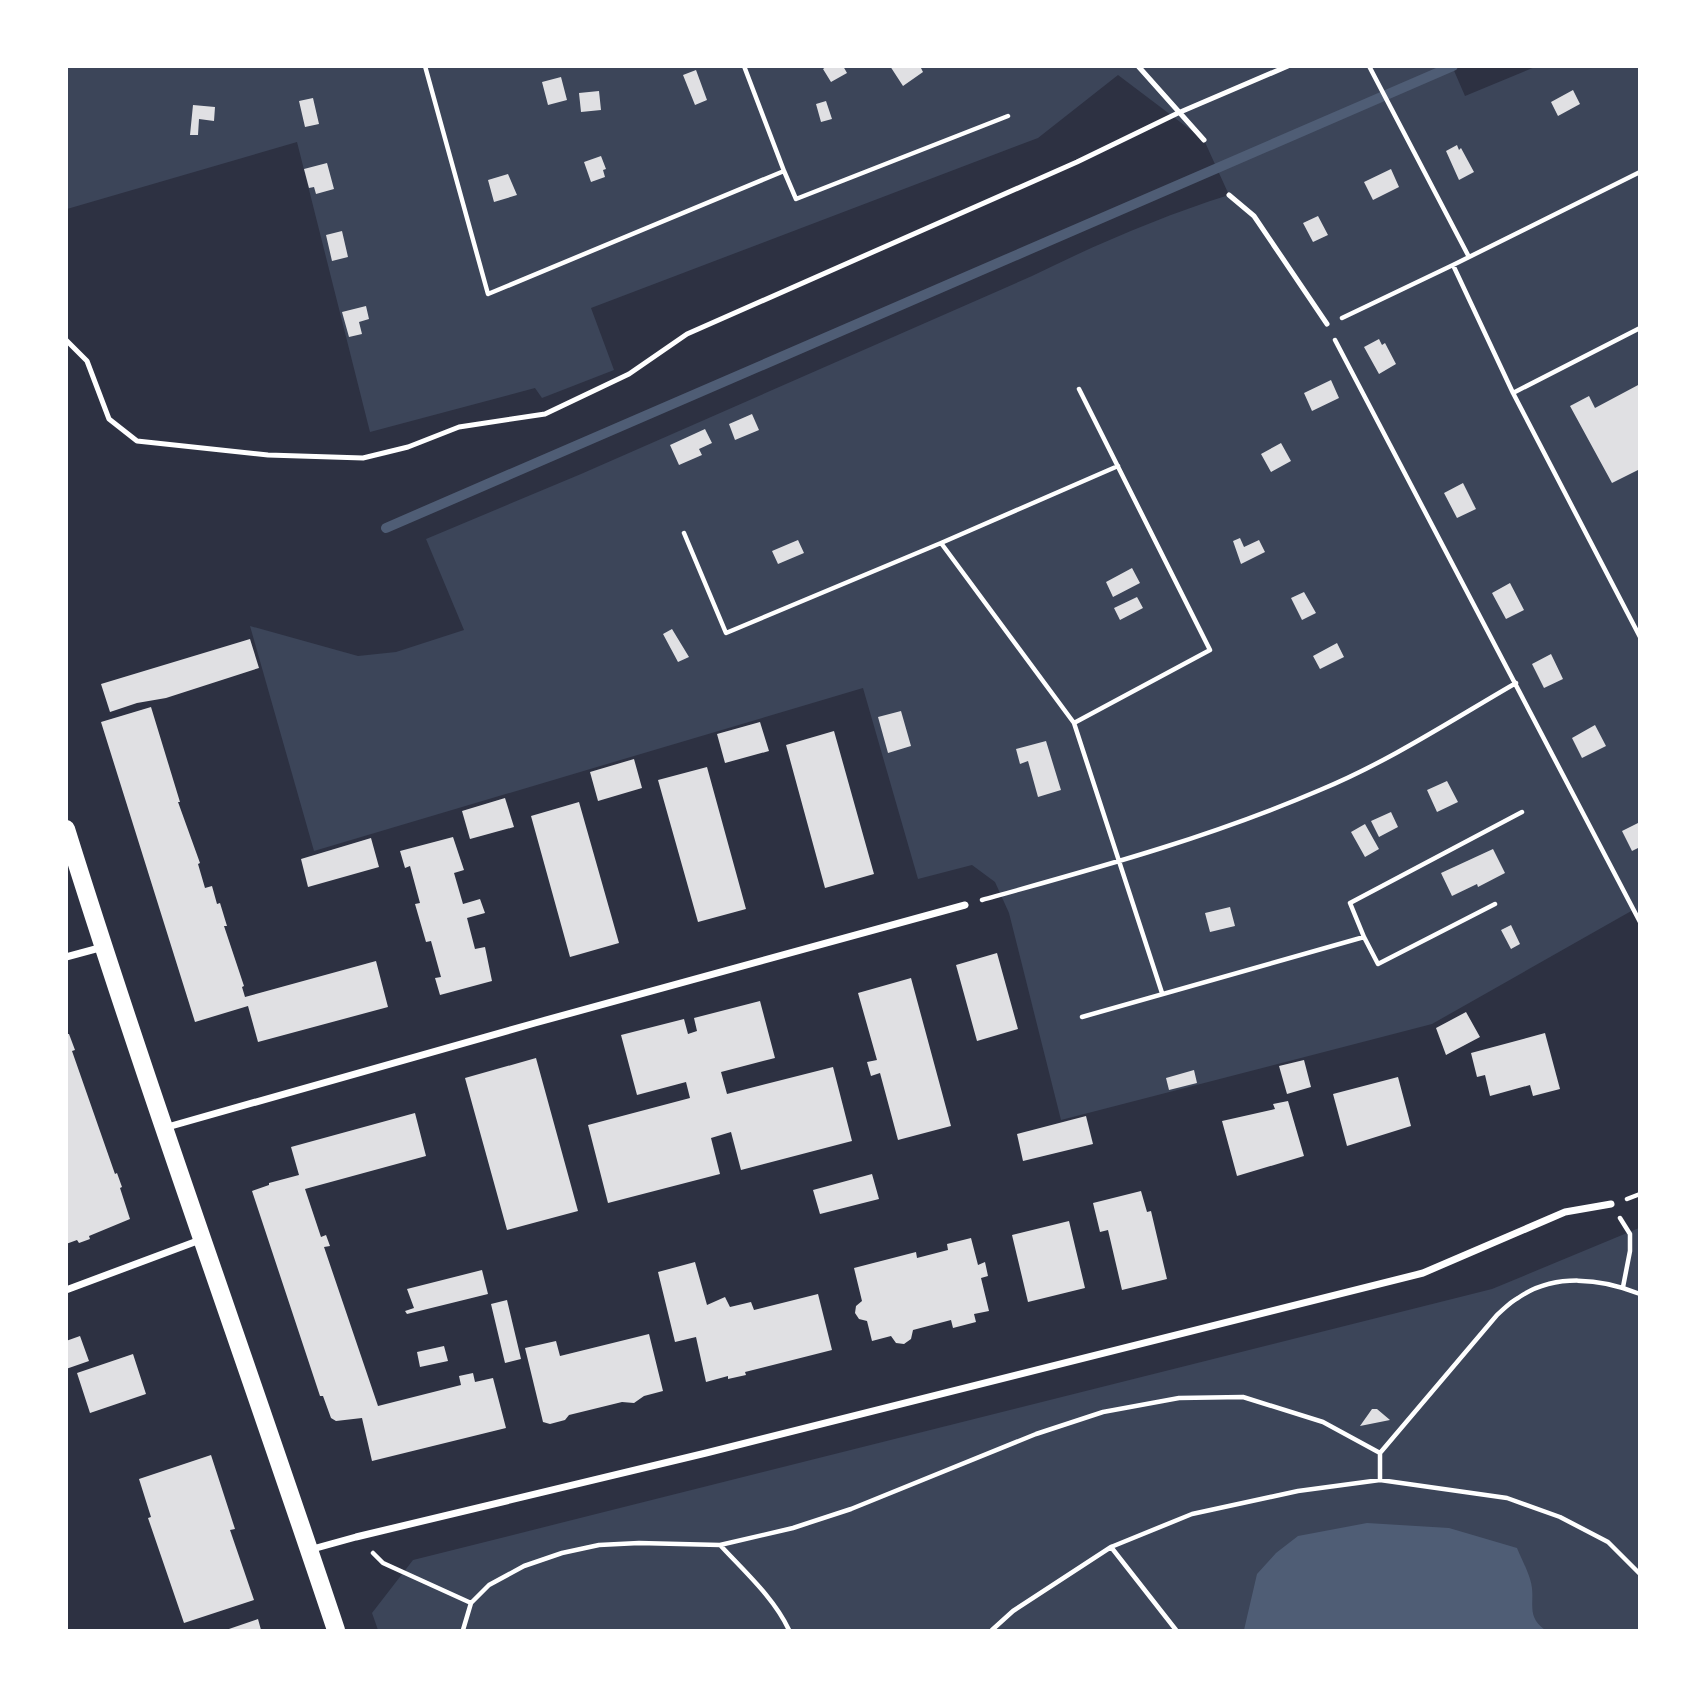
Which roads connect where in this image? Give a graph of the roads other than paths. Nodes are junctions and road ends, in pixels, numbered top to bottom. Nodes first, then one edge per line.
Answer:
1 (1138, 66) edge
2 (1288, 66) edge
3 (1178, 113) junction
4 (1204, 140) dead end
5 (1229, 195) dead end
6 (1327, 324) road end
7 (66, 340) edge
8 (66, 829) edge
9 (964, 905) road end
10 (103, 947) junction
11 (66, 957) edge
12 (163, 1128) junction
13 (1611, 1204) road end
14 (202, 1240) junction
15 (66, 1290) edge
16 (309, 1550) junction
17 (336, 1630) edge

1 - 3 lane
2 - 3 lane
3 - 4 lane
3 - 7 lane
5 - 6 lane
8 - 10 main road
9 - 12 street
10 - 11 street
10 - 12 main road
12 - 14 main road
13 - 16 street
14 - 15 street
14 - 16 main road
16 - 17 main road

